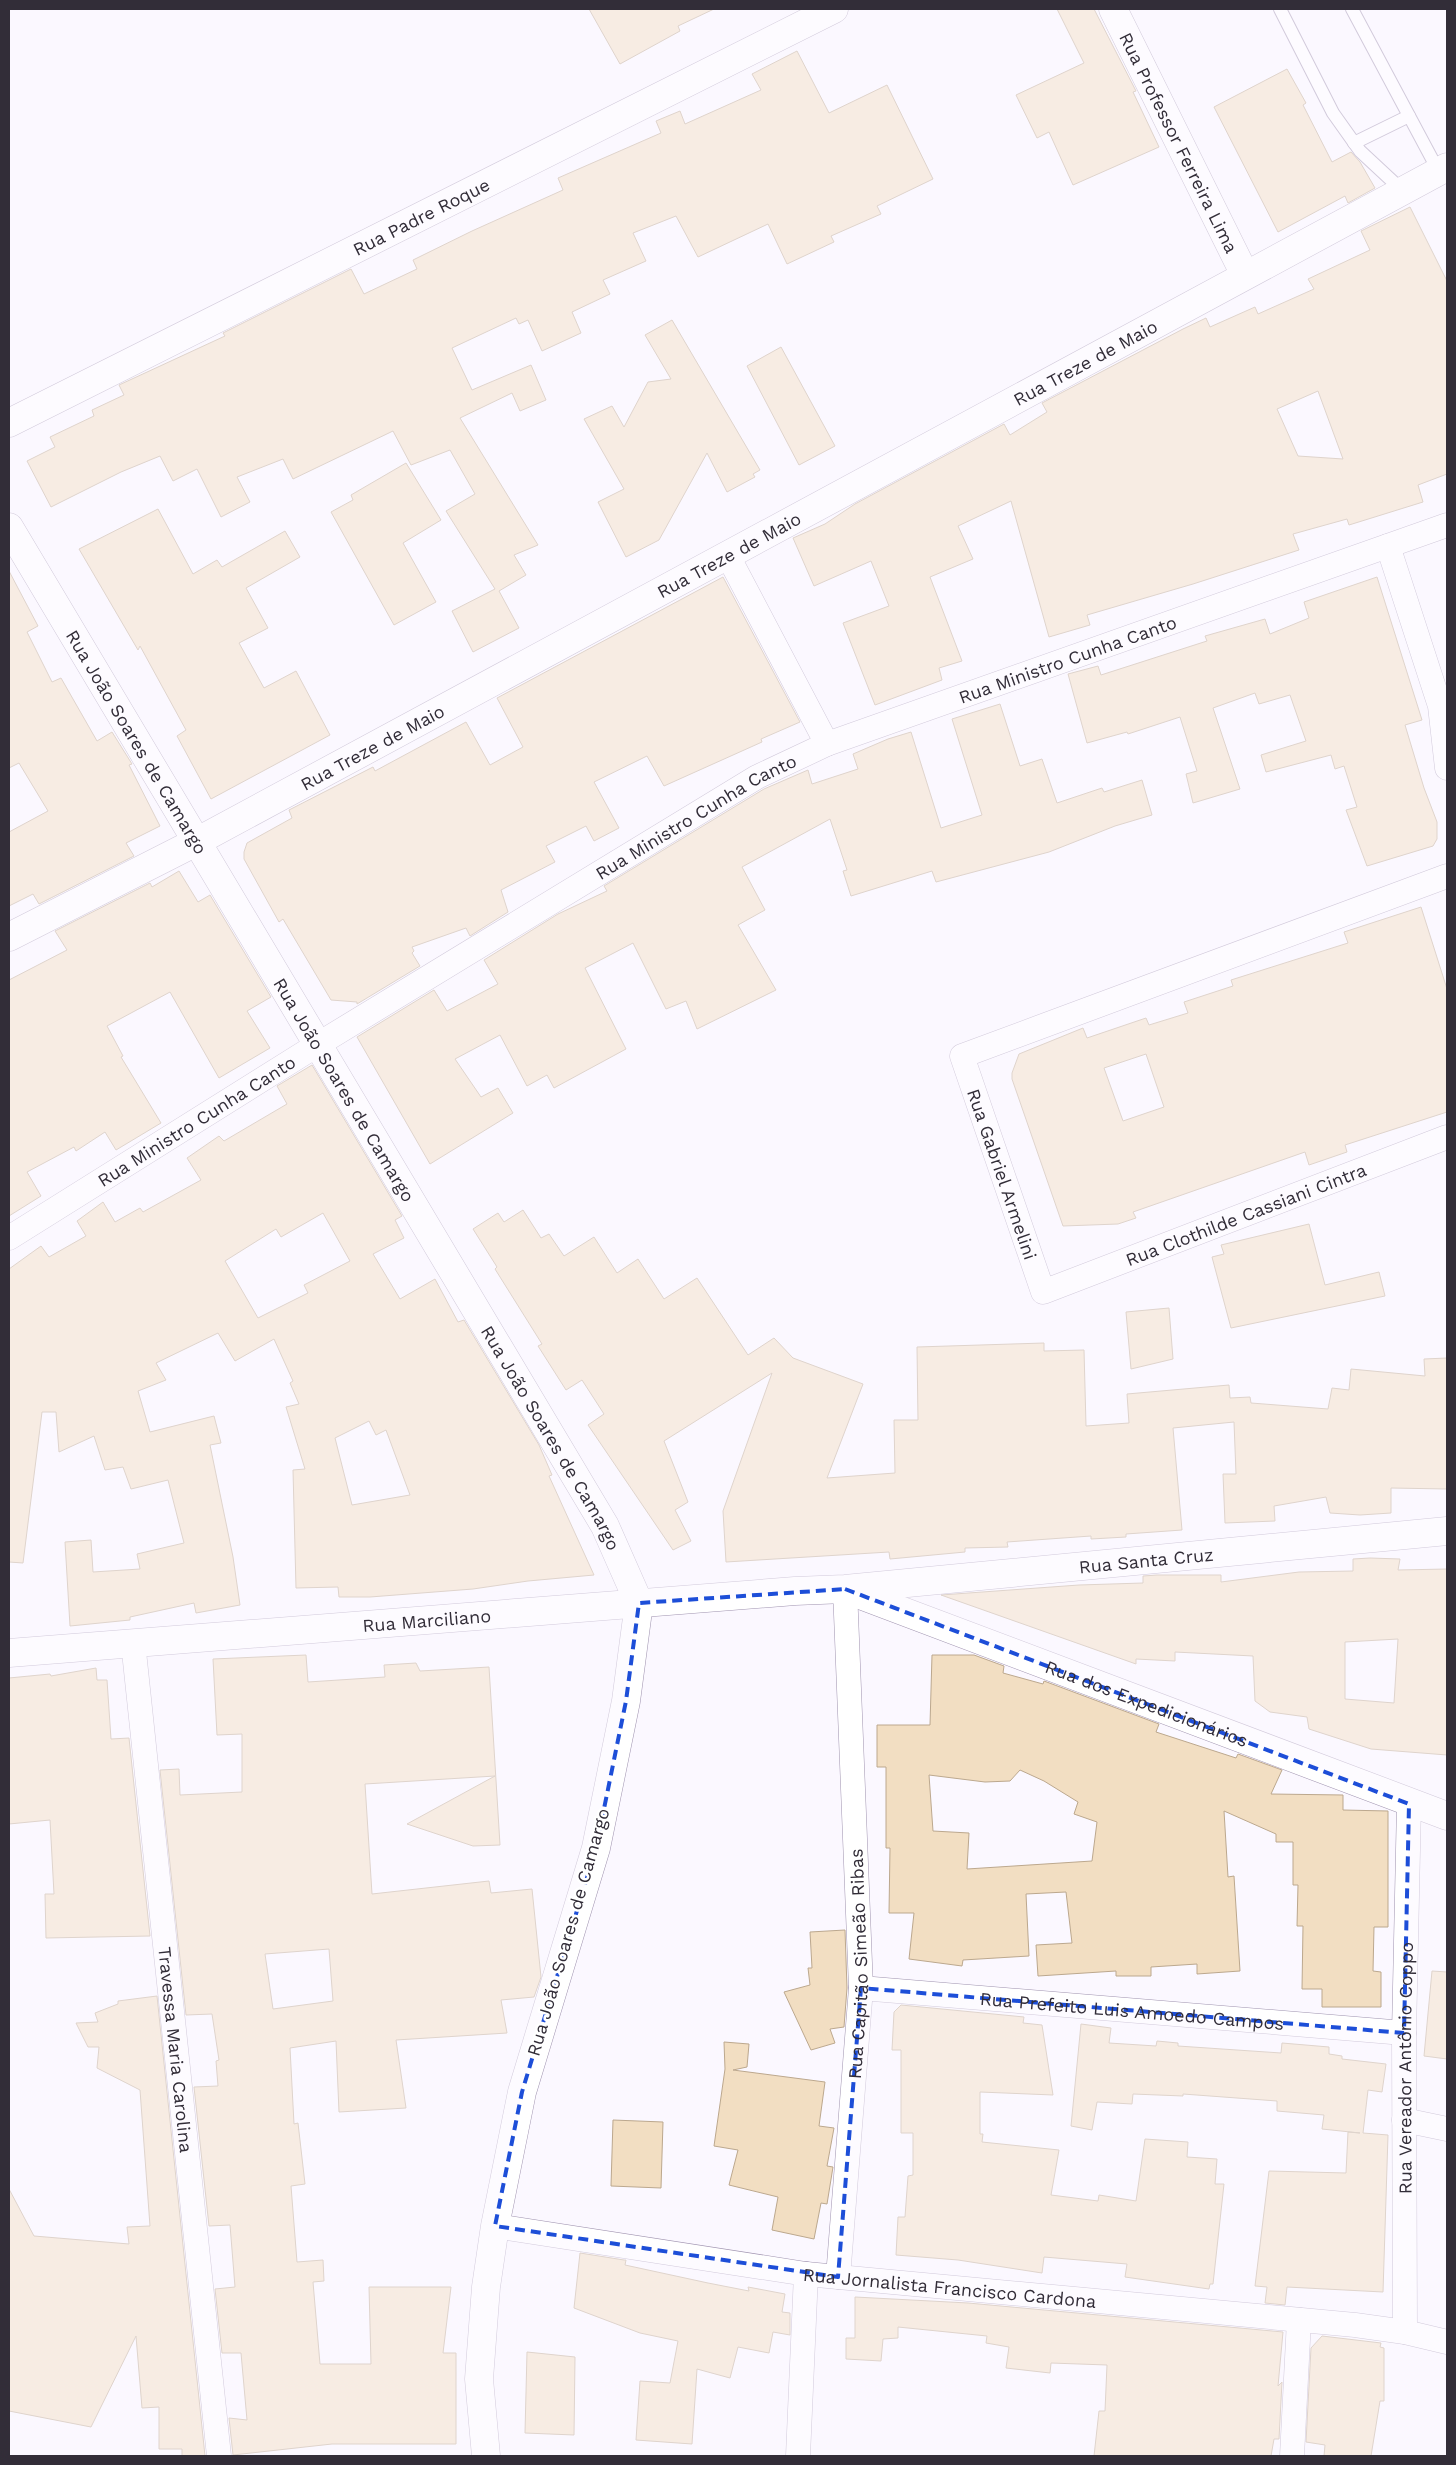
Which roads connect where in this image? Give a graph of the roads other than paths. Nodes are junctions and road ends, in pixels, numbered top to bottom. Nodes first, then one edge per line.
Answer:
1 (834, 9) edge
2 (1113, 9) edge
3 (1280, 9) edge
4 (1352, 9) edge
5 (1409, 116) junction
6 (1354, 143) junction
7 (1443, 170) edge
8 (1403, 191) junction
9 (1245, 275) junction
10 (9, 423) edge
11 (1447, 525) edge
12 (9, 527) edge
13 (1388, 546) junction
14 (728, 556) junction
15 (827, 744) junction
16 (1447, 768) edge
17 (196, 842) junction
18 (1447, 876) edge
19 (9, 937) edge
20 (318, 1045) junction
21 (1447, 1137) edge
22 (9, 1238) edge
23 (1043, 1292) joint
24 (1447, 1532) edge
25 (845, 1589) junction
26 (639, 1603) junction
27 (133, 1642) junction
28 (9, 1653) edge
29 (1409, 1804) junction
30 (1447, 1816) edge
31 (861, 1988) junction
32 (1404, 2033) junction
33 (1404, 2120) junction
34 (1447, 2129) edge
35 (494, 2226) junction
36 (806, 2274) junction
37 (838, 2277) junction
38 (1299, 2320) junction
39 (1406, 2332) junction
40 (1447, 2342) edge
41 (219, 2456) edge
42 (486, 2456) edge
43 (798, 2456) edge
44 (1292, 2456) edge

1 - 10 street, Rua Padre Roque
2 - 9 street, Rua Professor Ferreira Lima
3 - 6 lane
4 - 5 lane
5 - 6 lane
5 - 7 lane
6 - 8 lane
7 - 8 street, Rua Treze de Maio
8 - 9 street, Rua Treze de Maio
9 - 14 street, Rua Treze de Maio
11 - 13 street, Rua Ministro Cunha Canto
12 - 17 street, Rua João Soares de Camargo
13 - 15 street, Rua Ministro Cunha Canto
13 - 16 street
14 - 15 street
14 - 17 street, Rua Treze de Maio
15 - 20 street, Rua Ministro Cunha Canto
17 - 19 street, Rua Treze de Maio
17 - 20 street, Rua João Soares de Camargo
18 - 23 street, Rua Gabriel Armelini
20 - 22 street, Rua Ministro Cunha Canto
20 - 26 street, Rua João Soares de Camargo
21 - 23 street, Rua Clothilde Cassiani Cintra
24 - 25 street, Rua Santa Cruz
25 - 26 street, Rua Marciliano
25 - 29 street, Rua dos Expedicionários
25 - 31 street, Rua Capitão Simeão Ribas
26 - 27 street, Rua Marciliano
26 - 35 street, Rua João Soares de Camargo
27 - 28 street, Rua Marciliano
27 - 41 street, Travessa Maria Carolina
29 - 30 street, Rua dos Expedicionários
29 - 32 street, Rua Vereador Antônio Coppo
31 - 32 street, Rua Prefeito Luis Amoedo Campos
31 - 37 street, Rua Capitão Simeão Ribas
32 - 33 street, Rua Vereador Antônio Coppo
33 - 34 street
33 - 39 street, Rua Vereador Antônio Coppo
35 - 36 street, Rua Jornalista Francisco Cardona
35 - 42 street, Rua João Soares de Camargo
36 - 37 street, Rua Jornalista Francisco Cardona
36 - 43 street
37 - 38 street, Rua Jornalista Francisco Cardona
38 - 39 street, Rua Jornalista Francisco Cardona
38 - 44 street
39 - 40 street, Rua Jornalista Francisco Cardona

